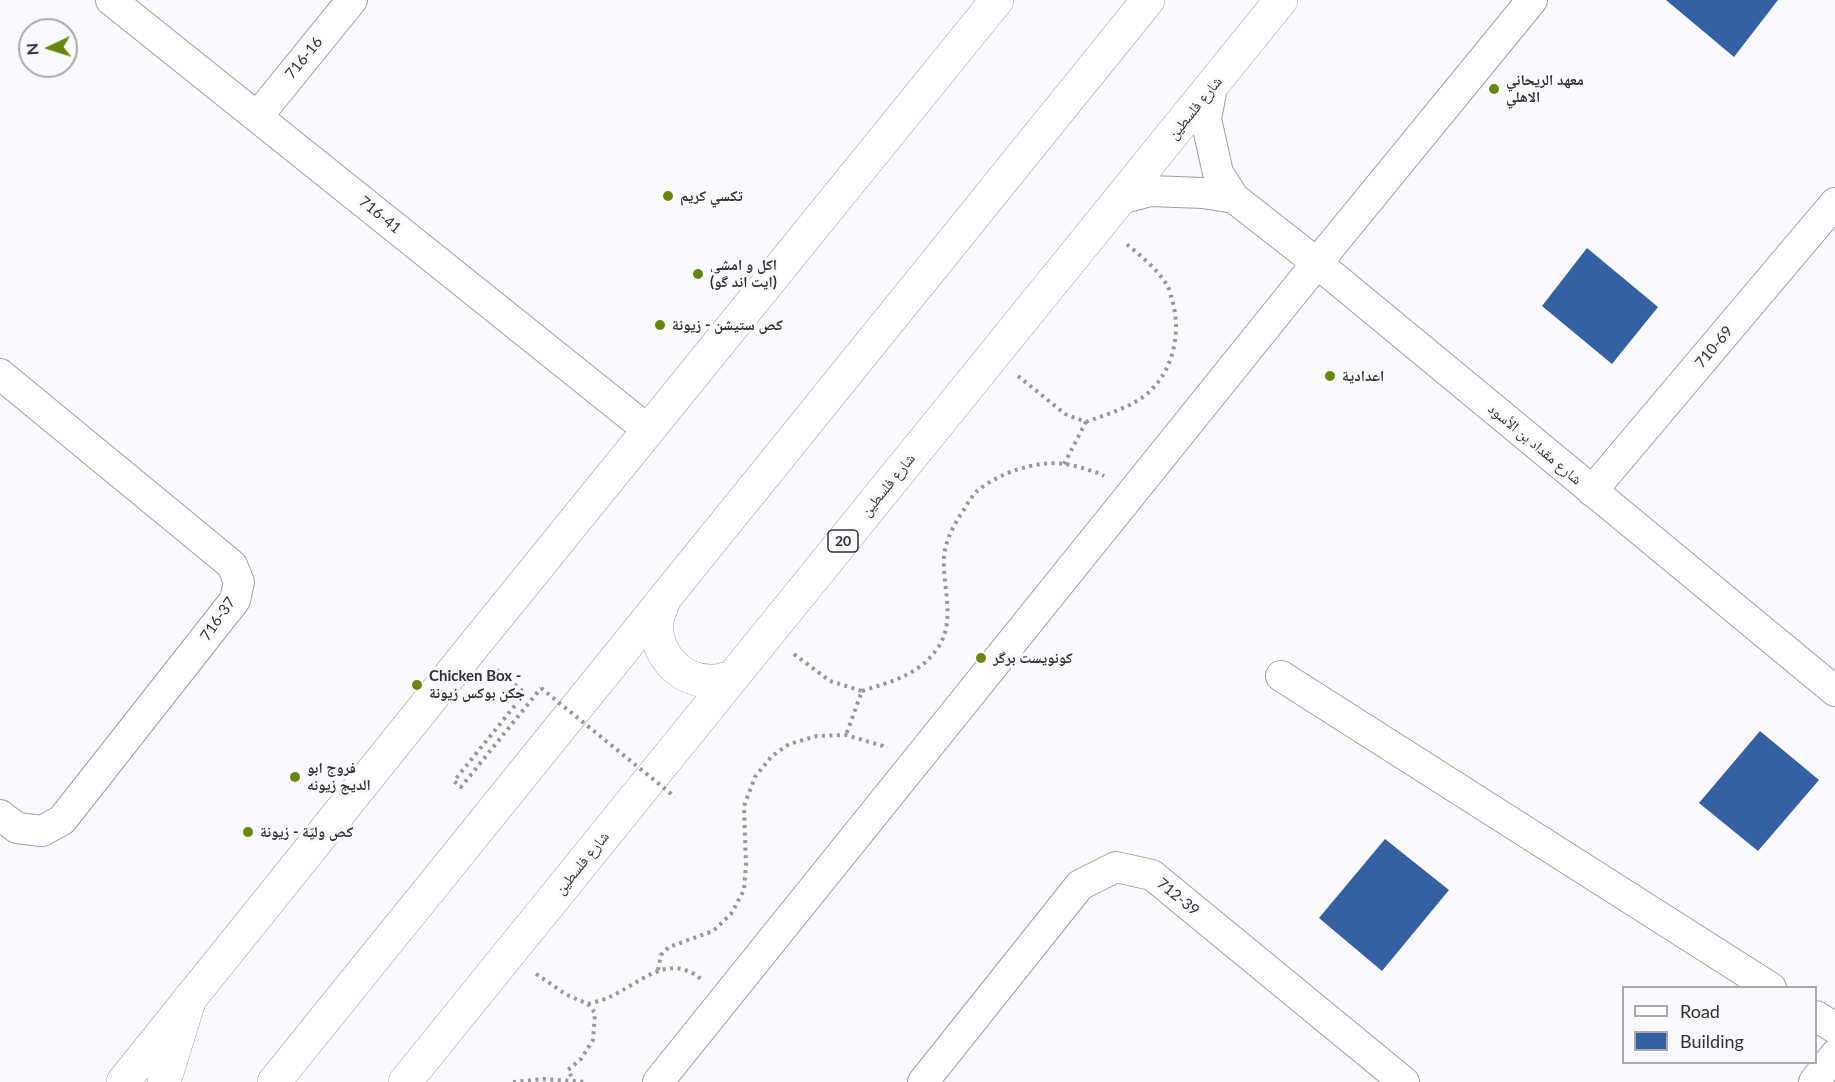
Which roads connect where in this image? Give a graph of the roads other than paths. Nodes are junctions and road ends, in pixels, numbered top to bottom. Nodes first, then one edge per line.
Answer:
1 (111, 0) edge
2 (352, 0) edge
3 (1148, 0) edge
4 (1281, 0) edge
5 (1532, 0) edge
6 (990, 3) edge
7 (1212, 87) junction
8 (257, 117) junction
9 (1234, 198) junction
10 (1120, 199) junction
11 (1832, 212) edge
12 (1317, 263) junction
13 (0, 374) edge
14 (648, 430) junction
15 (1592, 491) junction
16 (664, 600) junction
17 (1281, 675) dead end
18 (733, 677) junction
19 (1835, 692) edge
20 (0, 814) edge
21 (1769, 986) edge
22 (190, 998) junction
23 (1817, 1017) edge
24 (1835, 1028) edge
25 (1835, 1055) edge
26 (123, 1082) edge
27 (164, 1082) edge
28 (274, 1082) edge
29 (405, 1082) edge
30 (658, 1082) edge
31 (923, 1082) edge
32 (1404, 1082) edge
33 (1814, 1082) edge

1 - 8 street, 716-41
2 - 8 street, 716-16
3 - 16 main road
4 - 7 main road, شارع فلسطين / 20
5 - 12 street
6 - 14 main road
7 - 9 street
7 - 10 main road, شارع فلسطين / 20
8 - 14 street, 716-41
9 - 10 street
9 - 12 street, شارع مقداد بن الأسود
10 - 18 main road, شارع فلسطين / 20
11 - 15 street, 710-69
12 - 15 street, شارع مقداد بن الأسود
12 - 30 street
13 - 20 street, 716-37
14 - 22 main road
15 - 19 street, شارع مقداد بن الأسود
16 - 18 main road
16 - 28 main road
17 - 21 street
18 - 29 main road, شارع فلسطين / 20
22 - 26 main road
22 - 27 main road
23 - 24 street
25 - 33 street
31 - 32 street, 712-39

